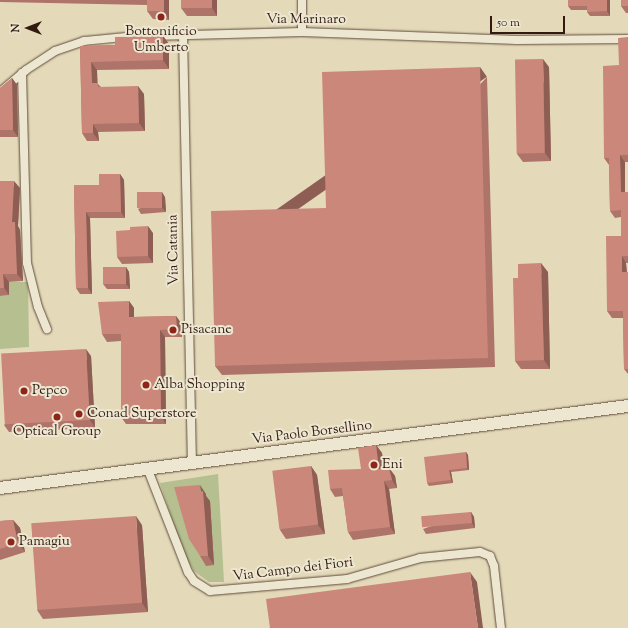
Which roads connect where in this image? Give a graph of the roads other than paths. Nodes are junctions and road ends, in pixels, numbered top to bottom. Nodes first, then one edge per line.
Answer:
1 (302, 0) edge
2 (302, 32) junction
3 (183, 35) junction
4 (147, 36) edge
5 (132, 37) edge
6 (628, 39) edge
7 (22, 74) junction
8 (0, 92) edge
9 (47, 329) dead end
10 (628, 406) edge
11 (192, 464) junction
12 (148, 470) junction
13 (0, 488) edge
14 (501, 628) edge

1 - 2 street
2 - 3 street, Via Marinaro
2 - 6 street, Via Marinaro
3 - 4 street, Via Marinaro
3 - 11 street, Via Catania
5 - 7 street
7 - 8 street
7 - 9 street
10 - 11 main road, Via Paolo Borsellino
11 - 12 main road, Via Paolo Borsellino
12 - 13 main road, Via Paolo Borsellino
12 - 14 street, Via Campo dei Fiori

